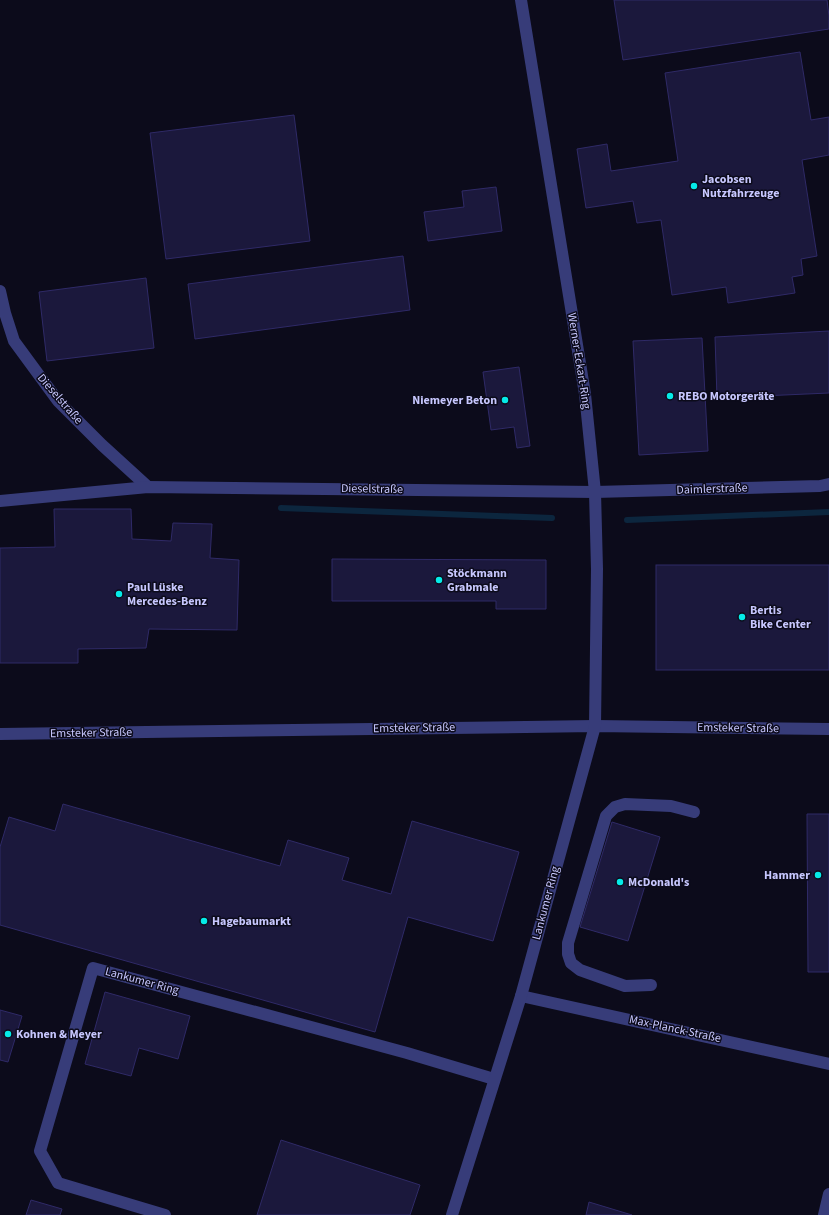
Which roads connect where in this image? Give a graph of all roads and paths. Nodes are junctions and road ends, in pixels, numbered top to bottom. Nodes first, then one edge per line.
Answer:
1 (521, 0) edge
2 (0, 291) edge
3 (829, 484) edge
4 (148, 487) junction
5 (595, 492) junction
6 (0, 500) edge
7 (595, 726) junction
8 (829, 729) edge
9 (0, 734) edge
10 (694, 812) dead end
11 (651, 985) dead end
12 (520, 996) junction
13 (829, 1064) edge
14 (494, 1079) junction
15 (829, 1194) edge
16 (165, 1215) edge
17 (452, 1215) edge
18 (824, 1215) edge

1 - 5 street, Werner-Eckart-Ring
2 - 4 street, Dieselstraße
3 - 5 street, Daimlerstraße
4 - 5 street, Dieselstraße
4 - 6 street, Dieselstraße
5 - 7 street, Werner-Eckart-Ring
7 - 8 street, Emsteker Straße
7 - 9 street, Emsteker Straße
7 - 12 street, Lankumer Ring
10 - 11 street
12 - 13 street, Max-Planck-Straße
12 - 14 street, Lankumer Ring
14 - 16 street, Lankumer Ring
14 - 17 street, Lankumer Ring
15 - 18 street

